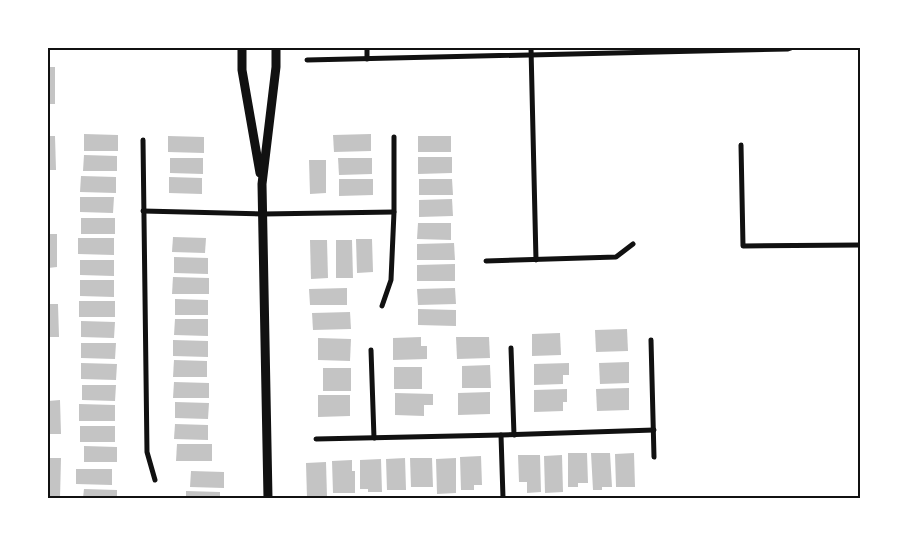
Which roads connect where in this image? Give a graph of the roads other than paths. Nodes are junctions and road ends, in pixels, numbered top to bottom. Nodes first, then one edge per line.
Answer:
1 (242, 48) edge
2 (276, 48) edge
3 (367, 48) edge
4 (531, 48) edge
5 (791, 48) edge
6 (531, 55) junction
7 (367, 59) junction
8 (307, 60) dead end
9 (394, 137) dead end
10 (143, 140) dead end
11 (742, 146) dead end
12 (262, 184) junction
13 (143, 211) junction
14 (394, 212) junction
15 (262, 214) junction
16 (633, 244) dead end
17 (860, 244) edge
18 (536, 260) junction
19 (486, 261) dead end
20 (382, 306) dead end
21 (652, 340) dead end
22 (511, 348) dead end
23 (371, 350) dead end
24 (654, 430) junction
25 (501, 435) junction
26 (514, 435) junction
27 (374, 438) junction
28 (316, 439) dead end
29 (654, 457) dead end
30 (155, 480) dead end
31 (268, 498) edge
32 (503, 498) edge

1 - 12 main road
2 - 12 main road
3 - 7 street
4 - 6 street
5 - 6 street
6 - 7 street
6 - 18 street
7 - 8 street
9 - 14 street
10 - 13 street
11 - 17 street
12 - 15 main road
13 - 15 street
13 - 30 street
14 - 15 street
14 - 20 street
15 - 31 main road
16 - 18 street
18 - 19 street
21 - 24 street
22 - 26 street
23 - 27 street
24 - 26 street
24 - 29 street
25 - 26 street
25 - 27 street
25 - 32 street
27 - 28 street

